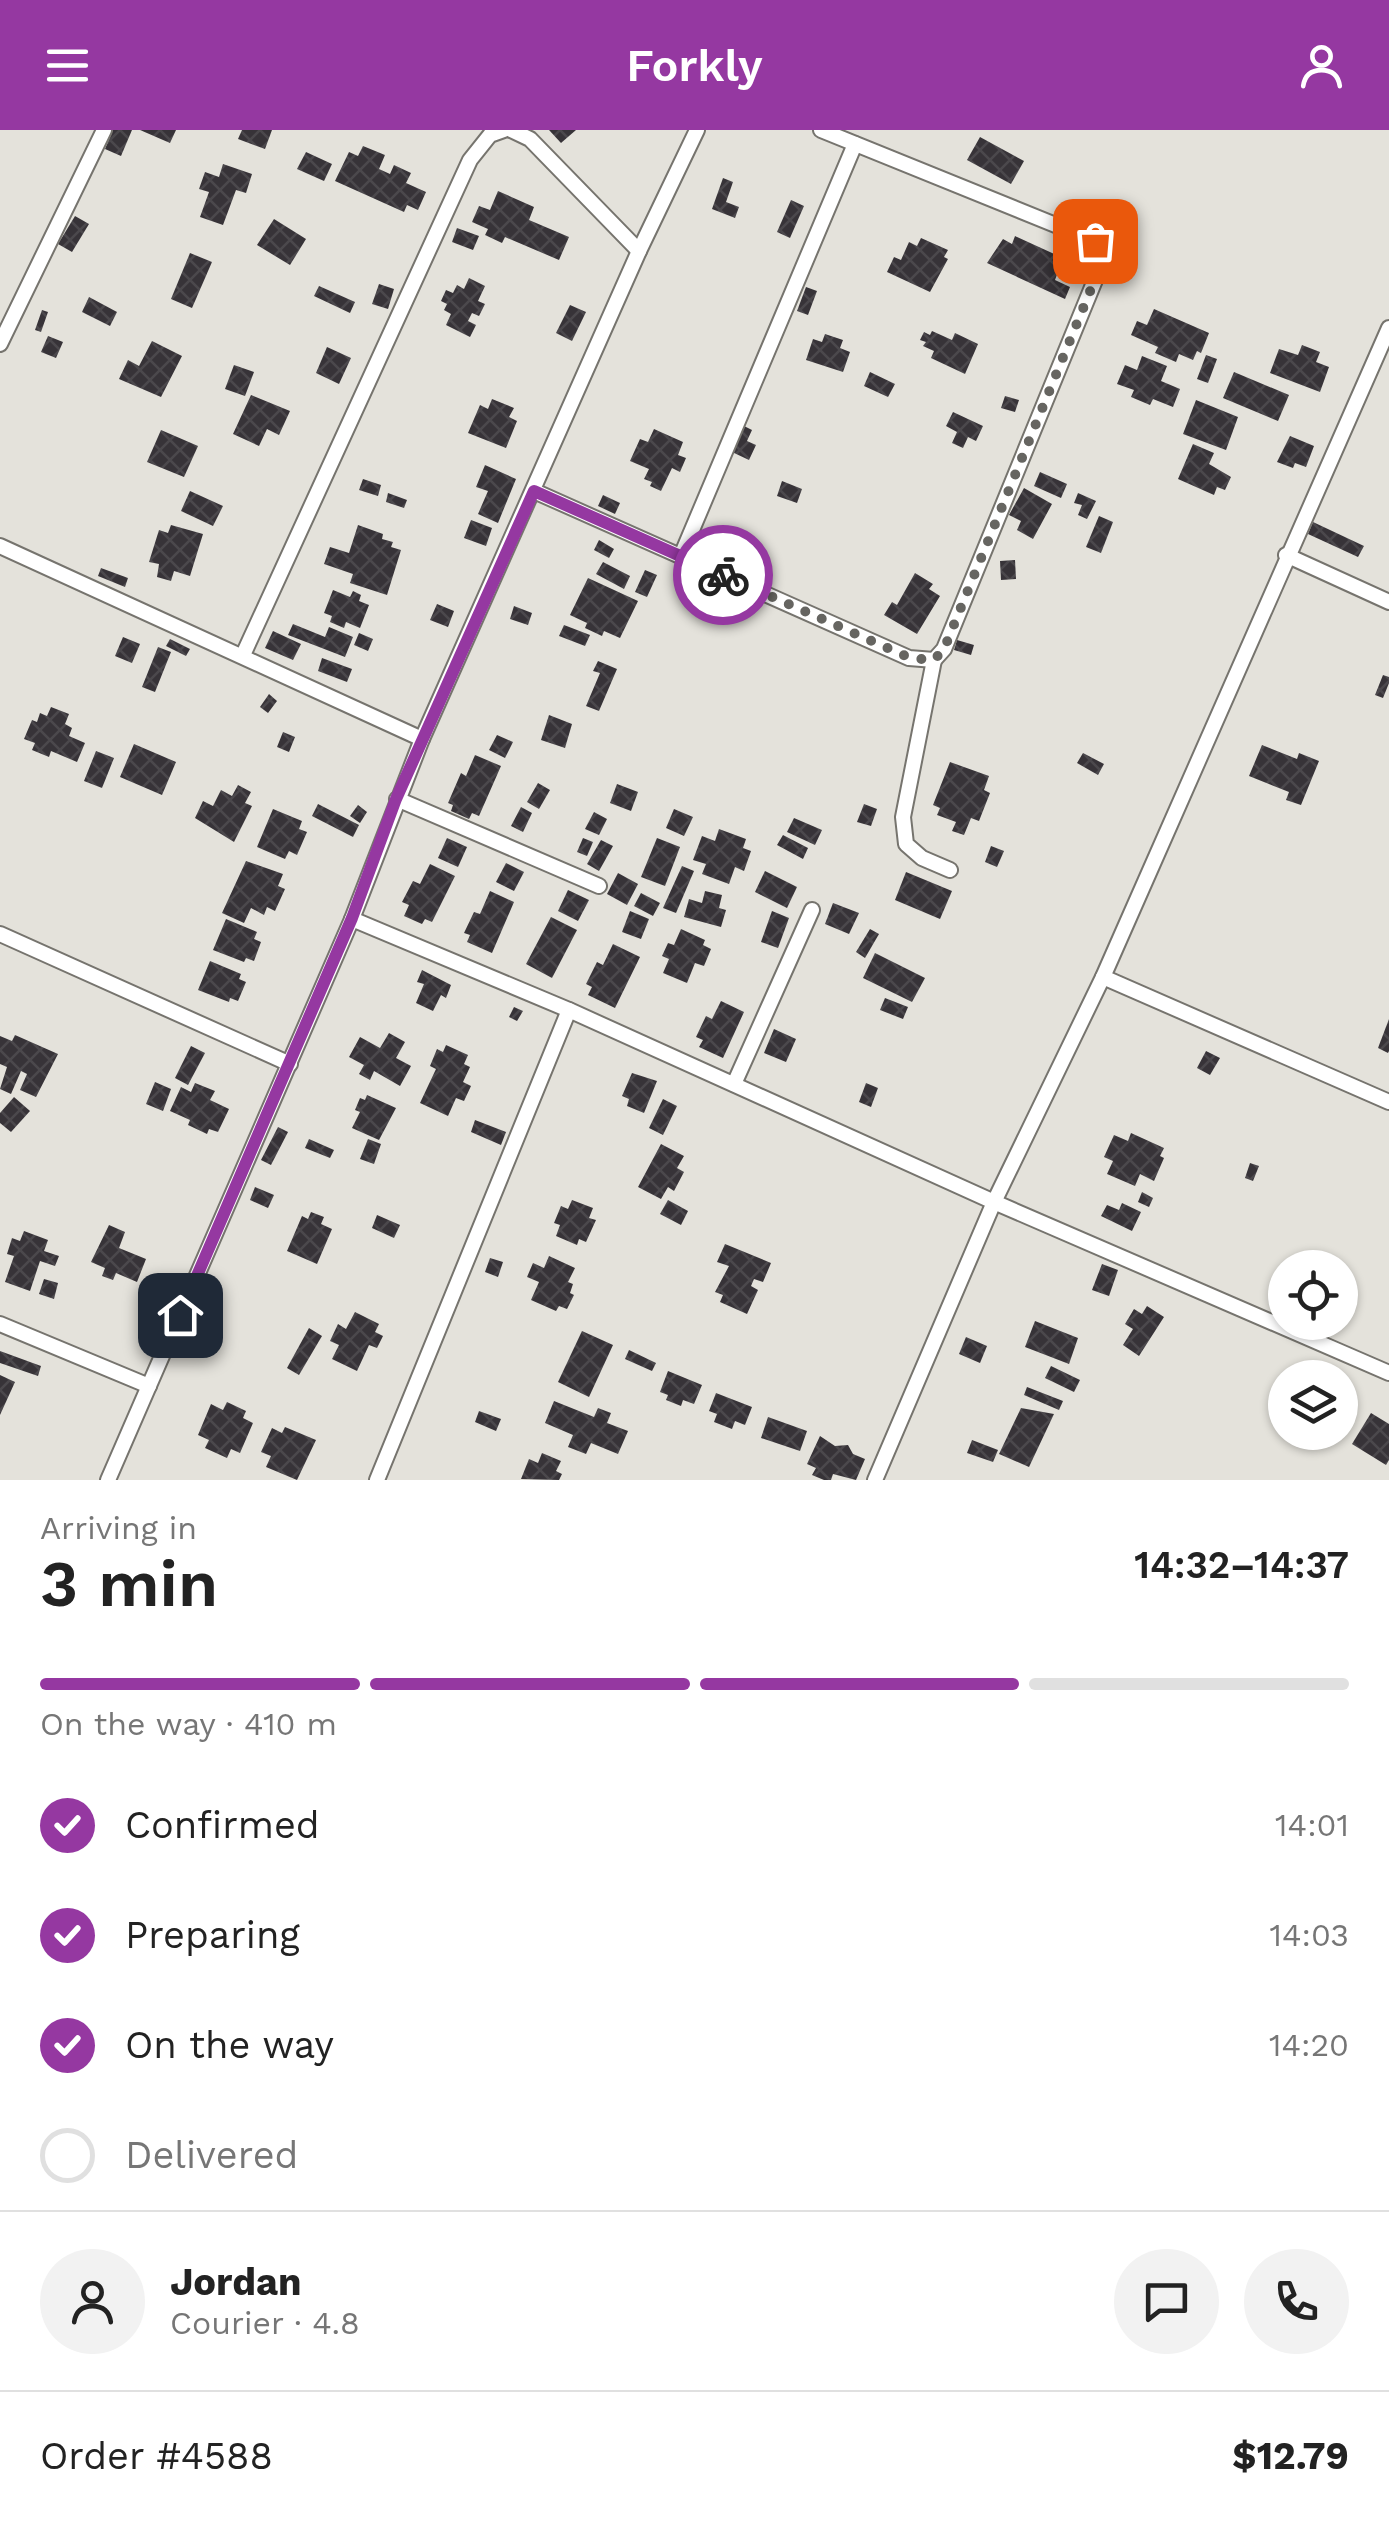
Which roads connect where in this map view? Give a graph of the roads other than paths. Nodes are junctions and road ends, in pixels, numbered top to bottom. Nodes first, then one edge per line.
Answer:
1 (104, 130) edge
2 (507, 130) edge
3 (697, 130) edge
4 (821, 130) edge
5 (855, 144) junction
6 (639, 251) junction
7 (1389, 328) edge
8 (0, 344) edge
9 (534, 491) junction
10 (0, 546) edge
11 (681, 556) junction
12 (1286, 556) junction
13 (1389, 602) edge
14 (244, 654) junction
15 (934, 660) junction
16 (422, 739) junction
17 (396, 799) junction
18 (950, 870) dead end
19 (599, 886) dead end
20 (812, 910) dead end
21 (352, 918) junction
22 (0, 934) edge
23 (1103, 977) junction
24 (569, 1010) junction
25 (290, 1064) junction
26 (734, 1084) junction
27 (1389, 1102) edge
28 (994, 1202) junction
29 (0, 1324) edge
30 (1389, 1373) edge
31 (149, 1386) junction
32 (108, 1480) edge
33 (377, 1480) edge
34 (875, 1480) edge

1 - 8 street
2 - 6 street
2 - 14 street
3 - 6 street
4 - 5 street
5 - 11 street
5 - 15 street
6 - 9 street
7 - 12 street
9 - 11 street
9 - 16 street
10 - 14 street
11 - 15 street
12 - 13 street
12 - 23 street
14 - 16 street
15 - 18 street
16 - 17 street
17 - 19 street
17 - 21 street
20 - 26 street
21 - 24 street
21 - 25 street
22 - 25 street
23 - 27 street
23 - 28 street
24 - 26 street
24 - 33 street
25 - 31 street
26 - 28 street
28 - 30 street
28 - 34 street
29 - 31 street
31 - 32 street

